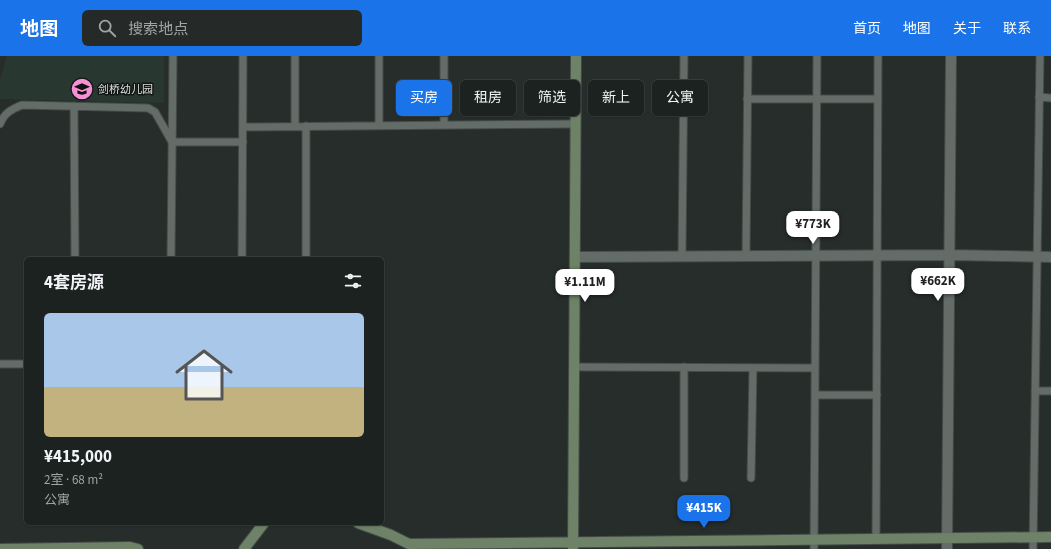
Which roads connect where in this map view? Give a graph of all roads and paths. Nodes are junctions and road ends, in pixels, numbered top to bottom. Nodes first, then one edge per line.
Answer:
1 (174, 56) edge
2 (243, 56) edge
3 (295, 56) edge
4 (379, 56) edge
5 (444, 56) edge
6 (576, 56) edge
7 (684, 56) edge
8 (748, 56) edge
9 (817, 56) edge
10 (878, 56) edge
11 (950, 56) edge
12 (1040, 56) edge
13 (1039, 97) junction
14 (1051, 98) edge
15 (747, 99) junction
16 (816, 99) junction
17 (878, 99) junction
18 (74, 106) junction
19 (0, 124) edge
20 (575, 124) junction
21 (444, 125) junction
22 (295, 126) junction
23 (306, 126) junction
24 (378, 126) junction
25 (242, 127) junction
26 (172, 142) junction
27 (243, 142) junction
28 (949, 255) junction
29 (575, 256) junction
30 (682, 256) junction
31 (746, 256) junction
32 (815, 256) junction
33 (877, 256) junction
34 (75, 257) edge
35 (171, 257) edge
36 (242, 257) edge
37 (306, 257) edge
38 (1037, 257) junction
39 (1051, 257) edge
40 (0, 364) edge
41 (24, 364) edge
42 (574, 367) junction
43 (684, 368) junction
44 (753, 368) junction
45 (815, 368) junction
46 (1035, 390) junction
47 (1051, 391) edge
48 (814, 395) junction
49 (876, 395) junction
50 (684, 478) dead end
51 (751, 478) dead end
52 (262, 525) edge
53 (364, 525) edge
54 (947, 537) junction
55 (1033, 537) junction
56 (1051, 537) edge
57 (876, 538) junction
58 (814, 544) edge
59 (573, 545) edge
60 (479, 546) edge
61 (68, 548) edge
62 (0, 549) edge
63 (138, 549) edge
64 (244, 549) edge
65 (947, 549) edge
66 (1033, 549) edge

1 - 26 lane
2 - 25 lane
3 - 22 lane
4 - 24 lane
5 - 21 lane
6 - 20 street
7 - 30 lane
8 - 15 lane
9 - 16 lane
10 - 17 lane
11 - 28 street
12 - 13 lane
13 - 14 lane
13 - 38 lane
15 - 16 lane
15 - 31 lane
16 - 17 lane
16 - 32 lane
17 - 33 lane
18 - 19 lane
18 - 26 lane
18 - 34 lane
20 - 21 lane
20 - 29 street
21 - 24 lane
22 - 23 lane
22 - 25 lane
23 - 24 lane
23 - 37 lane
25 - 27 lane
26 - 27 lane
26 - 35 lane
27 - 36 lane
28 - 33 street
28 - 38 street
28 - 54 street
29 - 30 street
29 - 42 street
30 - 31 street
31 - 32 street
32 - 33 street
32 - 45 lane
33 - 49 lane
38 - 39 street
38 - 46 lane
40 - 41 lane
42 - 43 lane
42 - 59 street
43 - 44 lane
43 - 50 lane
44 - 45 lane
44 - 51 lane
45 - 48 lane
46 - 47 lane
46 - 55 lane
48 - 49 lane
48 - 58 lane
49 - 57 lane
52 - 64 street
53 - 60 street
54 - 55 street
54 - 57 street
54 - 65 street
55 - 56 street
55 - 66 lane
57 - 58 street
58 - 59 street
59 - 60 street
61 - 62 street
61 - 63 street

